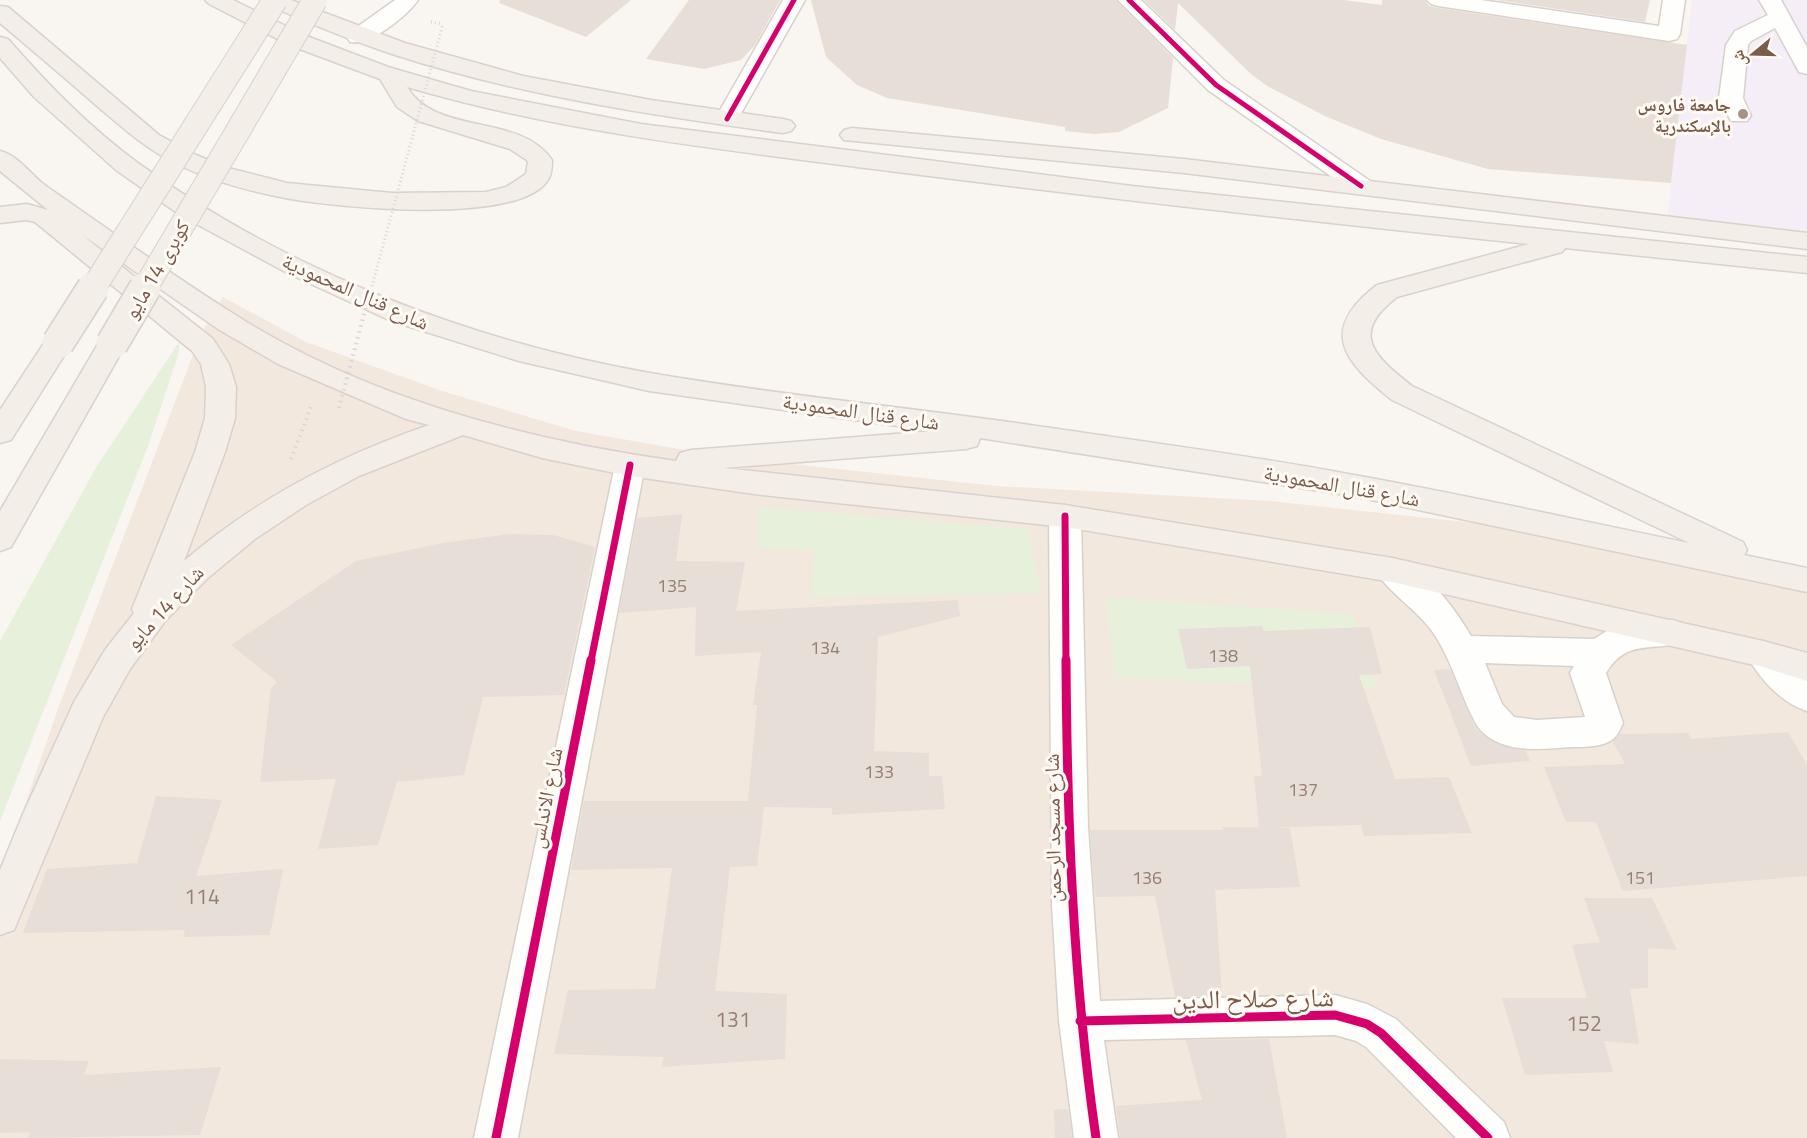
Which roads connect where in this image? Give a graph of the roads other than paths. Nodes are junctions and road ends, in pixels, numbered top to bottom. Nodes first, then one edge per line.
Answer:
1 (216, 0) edge
2 (274, 0) edge
3 (315, 0) edge
4 (407, 0) edge
5 (794, 0) edge
6 (1129, 0) edge
7 (1438, 0) edge
8 (1674, 0) edge
9 (1774, 9) edge
10 (0, 12) edge
11 (358, 37) junction
12 (0, 44) edge
13 (1807, 67) edge
14 (389, 75) junction
15 (1739, 116) dead end
16 (727, 119) junction
17 (0, 158) edge
18 (1361, 186) junction
19 (32, 187) junction
20 (0, 196) edge
21 (0, 215) edge
22 (1572, 241) junction
23 (1807, 241) edge
24 (1807, 265) edge
25 (461, 425) junction
26 (0, 433) edge
27 (1027, 434) junction
28 (630, 465) junction
29 (1065, 516) junction
30 (0, 539) edge
31 (1392, 570) junction
32 (1778, 572) junction
33 (1807, 580) edge
34 (141, 628) junction
35 (1672, 633) junction
36 (1462, 649) junction
37 (1598, 653) junction
38 (1763, 654) junction
39 (1807, 667) edge
40 (1807, 697) edge
41 (0, 917) edge
42 (1080, 1021) junction
43 (496, 1138) edge
44 (1096, 1138) edge
45 (1488, 1138) edge

1 - 14 main road
2 - 11 main road
2 - 26 main road, كوبرى 14 مايو, bridge
3 - 30 main road, كوبرى 14 مايو, bridge
4 - 11 street
5 - 16 street
6 - 18 street
7 - 8 street
9 - 13 street
9 - 15 street
10 - 14 main road
11 - 16 main road
12 - 27 main road, شارع قنال المحمودية
14 - 22 main road
16 - 18 main road
17 - 19 main road
18 - 23 main road
19 - 20 main road
19 - 25 main road
21 - 34 main road
22 - 24 main road
22 - 32 main road
25 - 28 main road
25 - 34 main road, شارع 14 مايو
27 - 28 main road
27 - 32 main road, شارع قنال المحمودية
28 - 29 main road
28 - 43 street, شارع الاندلس
29 - 31 main road
29 - 42 street, شارع مسجد الرحمن
31 - 35 main road
31 - 36 street
32 - 33 main road, شارع قنال المحمودية
34 - 41 main road, شارع 14 مايو
35 - 37 street
35 - 38 main road
36 - 37 street
36 - 37 street
38 - 39 main road
38 - 40 street
42 - 44 street, شارع مسجد الرحمن
42 - 45 street, شارع صلاح الدين

